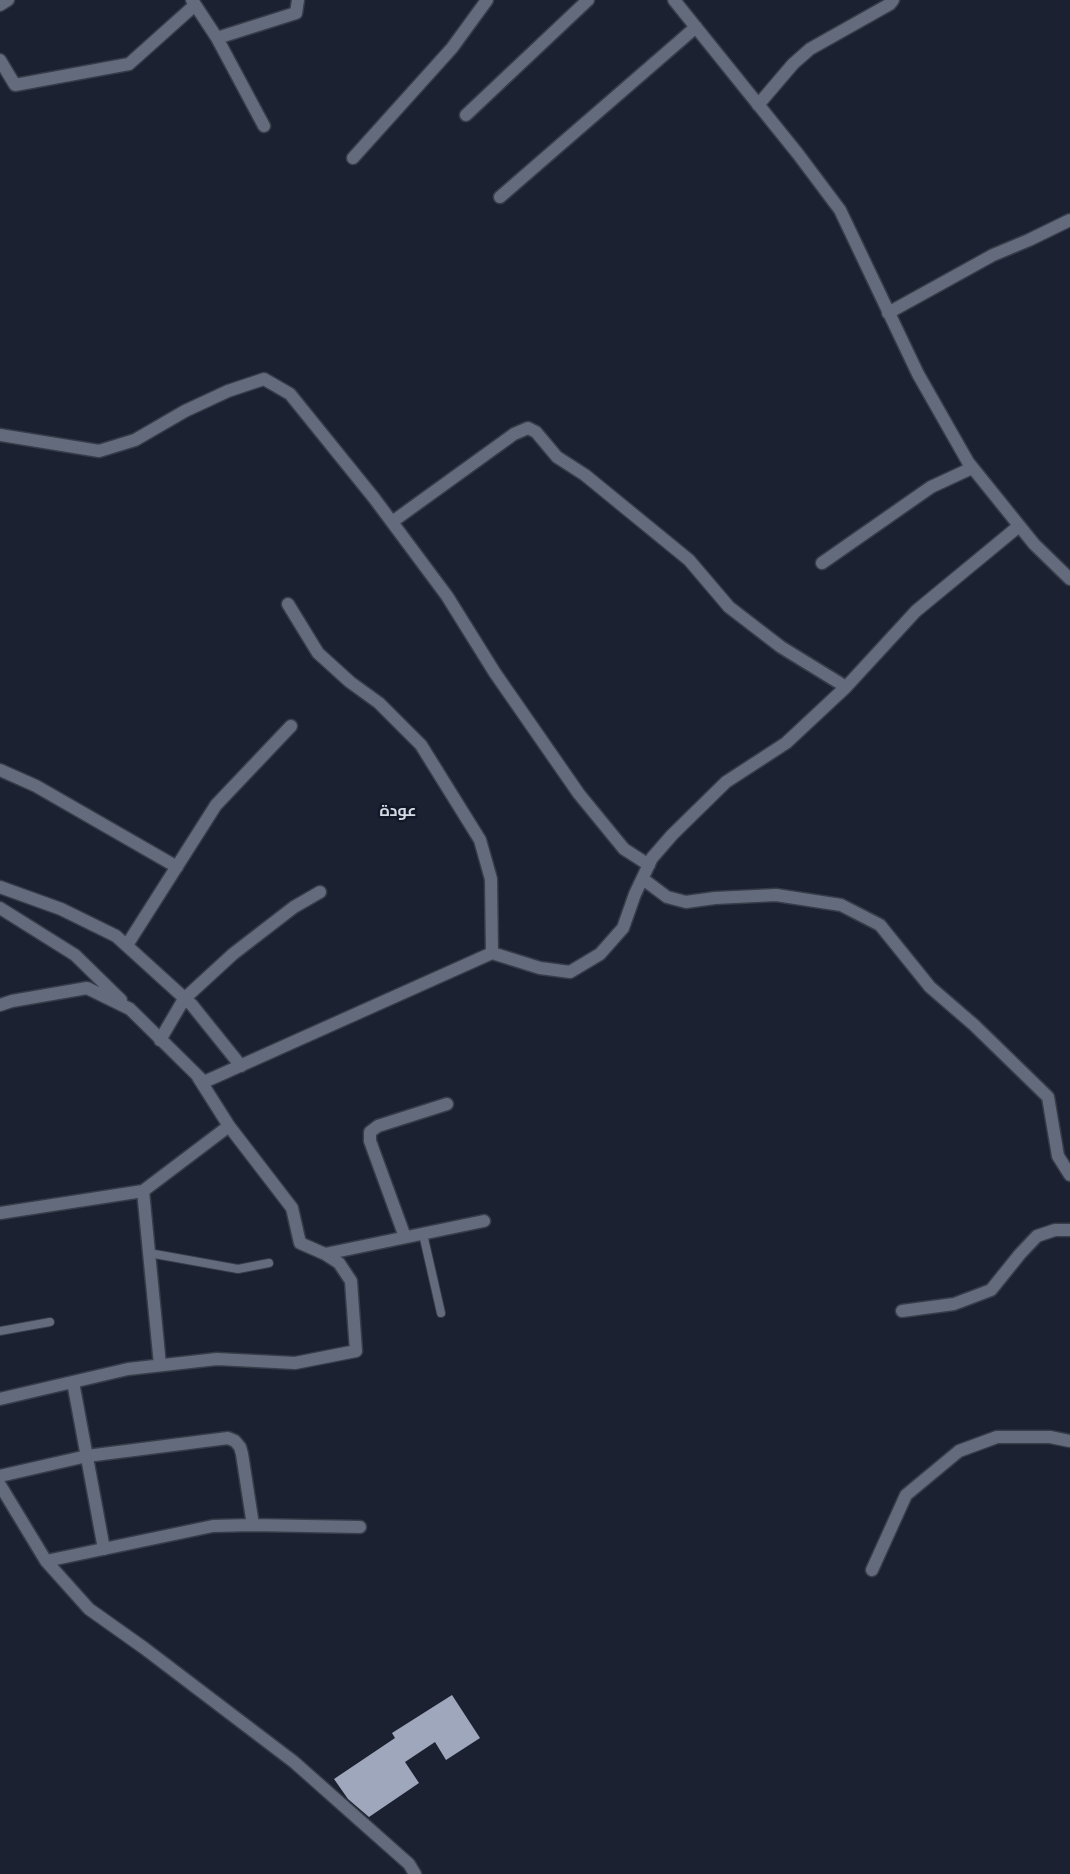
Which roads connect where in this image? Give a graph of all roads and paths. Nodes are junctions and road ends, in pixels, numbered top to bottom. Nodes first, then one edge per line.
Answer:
1 (8, 0) edge
2 (298, 0) edge
3 (487, 0) edge
4 (588, 0) edge
5 (674, 0) edge
6 (893, 0) edge
7 (194, 3) edge
8 (0, 5) edge
9 (696, 27) junction
10 (217, 38) junction
11 (0, 60) edge
12 (758, 105) junction
13 (466, 115) dead end
14 (264, 126) dead end
15 (353, 158) dead end
16 (500, 197) dead end
17 (1070, 220) edge
18 (888, 313) junction
19 (0, 435) edge
20 (972, 468) junction
21 (392, 522) junction
22 (1020, 526) junction
23 (822, 563) dead end
24 (1070, 578) edge
25 (288, 604) dead end
26 (846, 687) junction
27 (291, 726) dead end
28 (0, 770) edge
29 (649, 865) junction
30 (177, 867) junction
31 (643, 879) junction
32 (0, 888) edge
33 (320, 892) dead end
34 (0, 908) edge
35 (127, 945) junction
36 (492, 953) junction
37 (184, 999) junction
38 (0, 1004) edge
39 (130, 1009) junction
40 (160, 1040) junction
41 (241, 1066) junction
42 (196, 1075) junction
43 (447, 1104) dead end
44 (229, 1126) junction
45 (1070, 1175) edge
46 (142, 1191) junction
47 (0, 1213) edge
48 (484, 1221) dead end
49 (1070, 1230) edge
50 (423, 1234) junction
51 (405, 1237) junction
52 (149, 1253) junction
53 (325, 1254) junction
54 (269, 1263) dead end
55 (902, 1311) dead end
56 (441, 1313) dead end
57 (50, 1322) dead end
58 (0, 1331) edge
59 (160, 1365) junction
60 (73, 1382) junction
61 (0, 1399) edge
62 (1070, 1441) edge
63 (87, 1456) junction
64 (0, 1476) edge
65 (0, 1485) edge
66 (252, 1525) junction
67 (360, 1527) dead end
68 (104, 1549) junction
69 (46, 1561) junction
70 (872, 1570) dead end
71 (415, 1874) edge

1 - 8 street
2 - 10 street
3 - 15 street
4 - 13 street
5 - 9 street
6 - 12 street
7 - 10 street
7 - 11 street
9 - 12 street
9 - 16 street
10 - 14 street
12 - 18 street
17 - 18 street
18 - 20 street
19 - 21 street
20 - 22 street
20 - 23 street
21 - 26 street
21 - 29 street
22 - 24 street
22 - 26 street
25 - 36 street
26 - 29 street
27 - 30 street
28 - 30 street
29 - 31 street
30 - 35 street
31 - 36 street
31 - 45 street
32 - 35 street
33 - 37 street
34 - 39 street
35 - 37 street
36 - 41 street
37 - 40 street
37 - 41 street
38 - 39 street
39 - 40 street
40 - 42 street
41 - 42 street
42 - 44 street
43 - 51 street
44 - 46 street
44 - 53 street
46 - 47 street
46 - 52 street
48 - 50 street
49 - 55 street
50 - 51 street
50 - 56 lane
51 - 53 street
52 - 54 lane
52 - 59 street
53 - 59 street
57 - 58 lane
59 - 60 street
60 - 61 street
60 - 63 street
62 - 70 street
63 - 64 street
63 - 66 street
63 - 68 street
65 - 69 street
66 - 67 street
66 - 68 street
68 - 69 street
69 - 71 street

